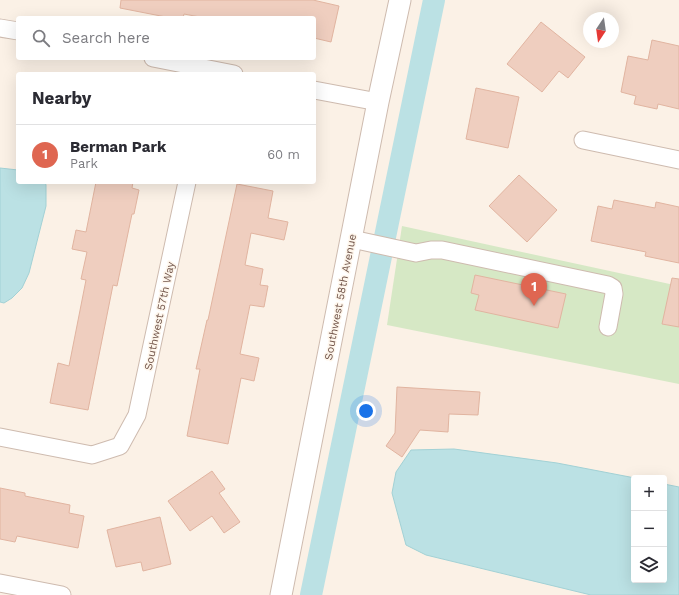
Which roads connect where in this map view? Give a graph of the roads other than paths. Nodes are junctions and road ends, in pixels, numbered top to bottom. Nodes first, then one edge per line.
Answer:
1 (400, 0) edge
2 (0, 28) edge
3 (16, 31) edge
4 (161, 60) edge
5 (211, 72) edge
6 (316, 90) edge
7 (378, 102) junction
8 (583, 140) dead end
9 (679, 160) edge
10 (187, 184) edge
11 (356, 241) junction
12 (608, 327) dead end
13 (0, 438) edge
14 (0, 583) edge
15 (62, 595) edge
16 (280, 595) edge

1 - 7 street, Southwest 58th Avenue
2 - 3 street
4 - 5 street
6 - 7 street
7 - 11 street, Southwest 58th Avenue
8 - 9 street
10 - 13 street, Southwest 57th Way
11 - 12 street
11 - 16 street, Southwest 58th Avenue
14 - 15 street

